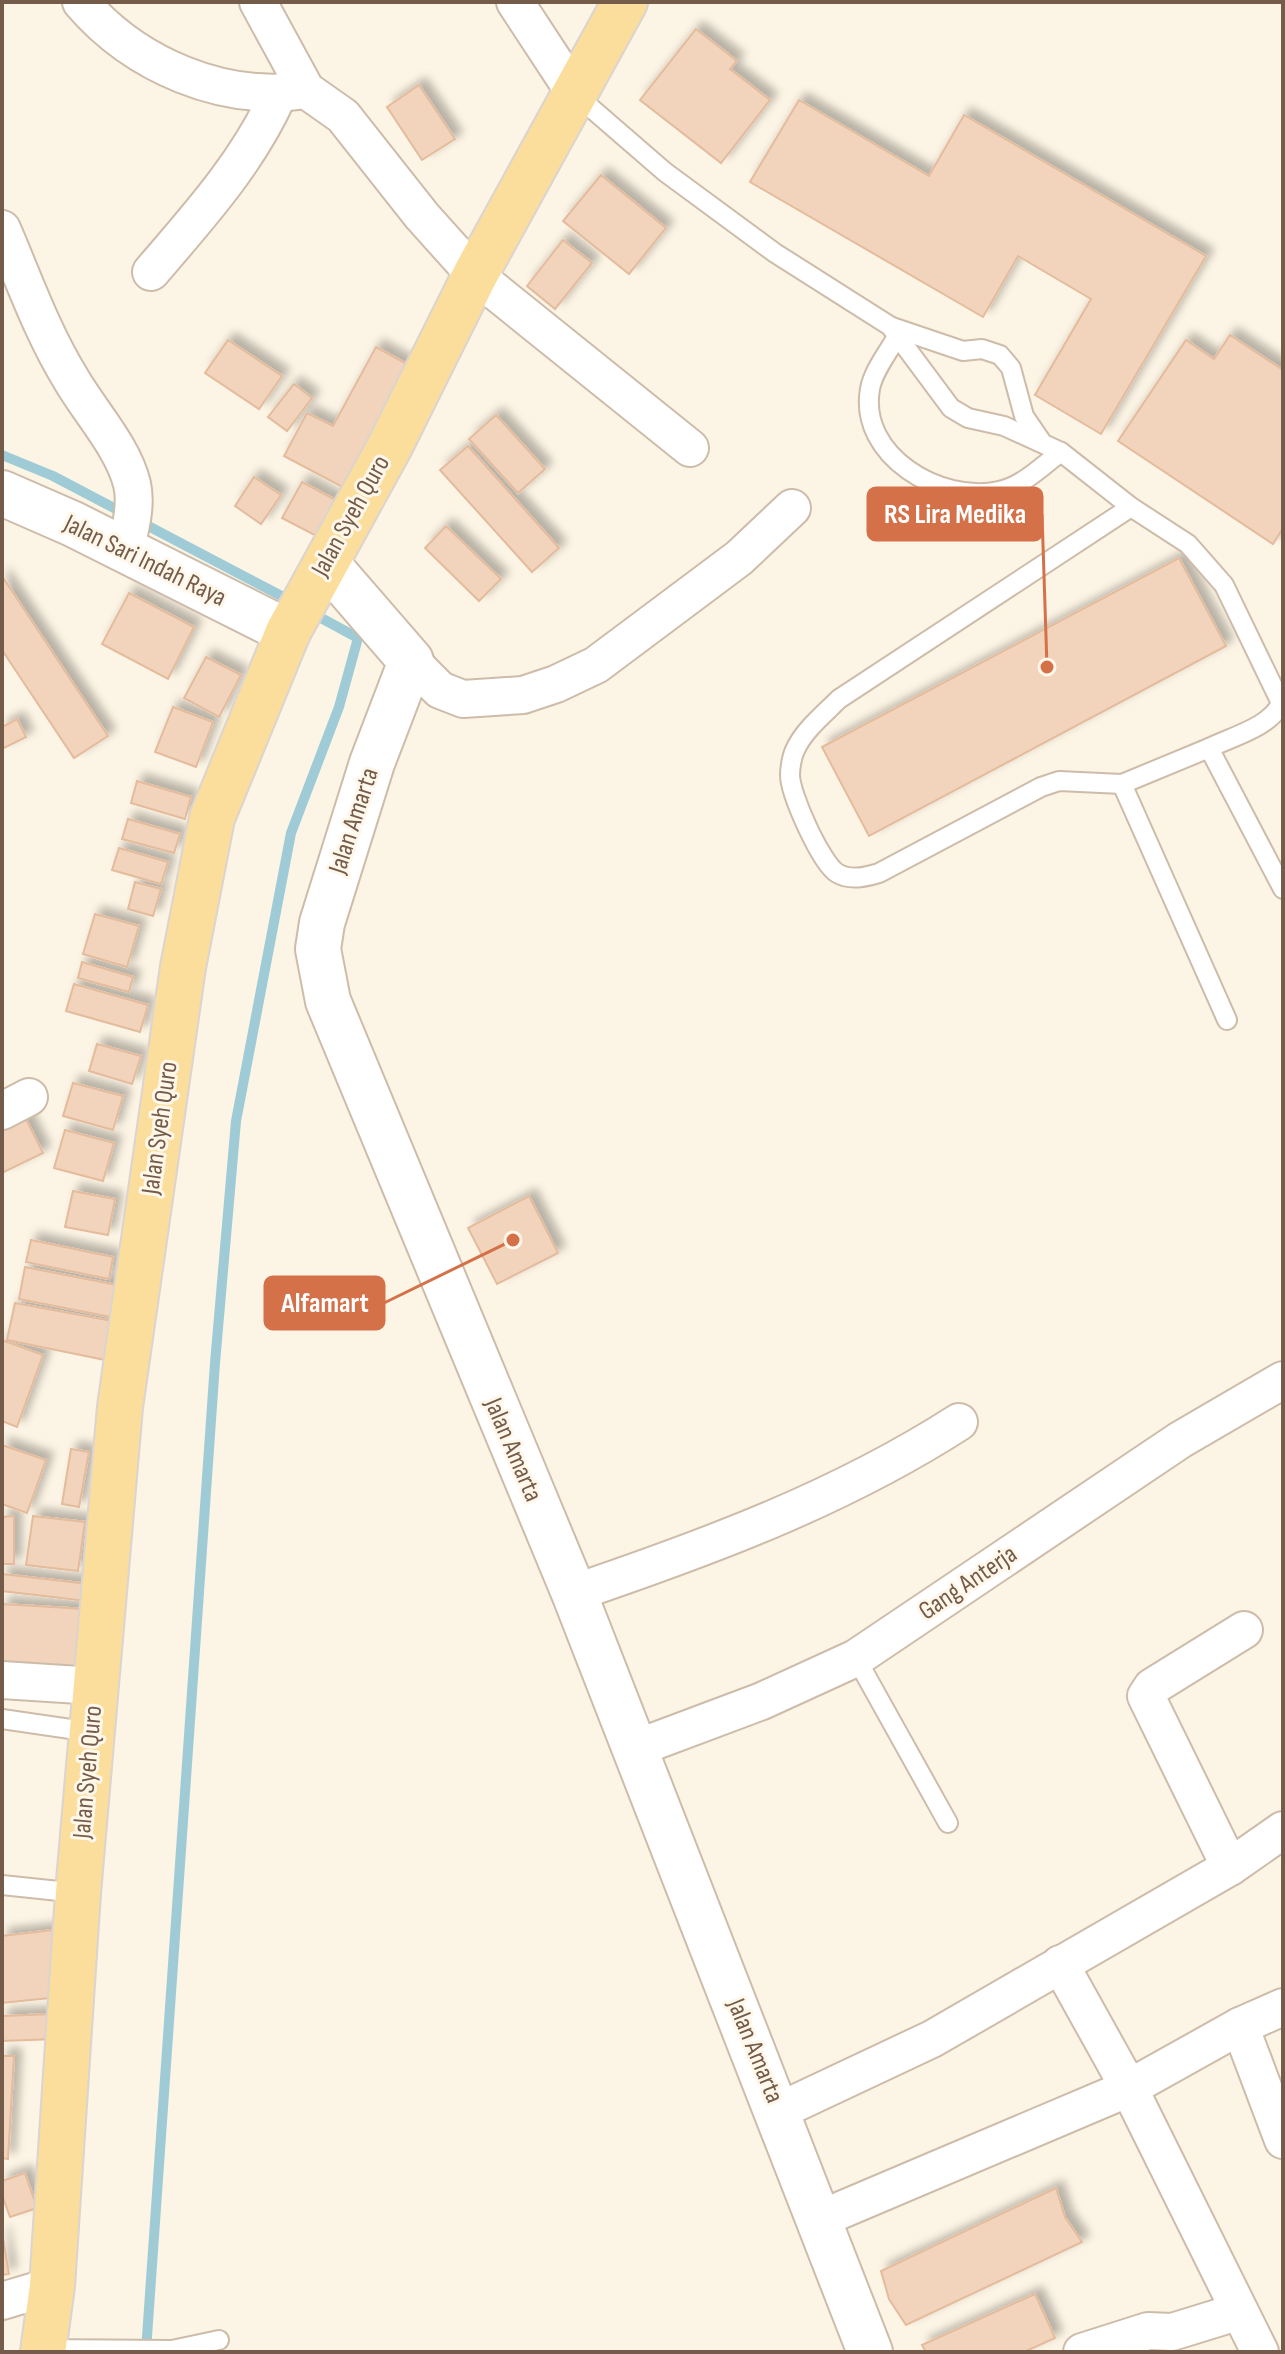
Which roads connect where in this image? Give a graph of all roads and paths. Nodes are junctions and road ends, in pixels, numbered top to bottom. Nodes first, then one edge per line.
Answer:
1 (81, 2) edge
2 (258, 2) edge
3 (515, 2) edge
4 (625, 2) edge
5 (292, 93) junction
6 (576, 95) junction
7 (2, 229) edge
8 (151, 272) dead end
9 (475, 275) junction
10 (894, 330) junction
11 (1042, 444) junction
12 (690, 448) dead end
13 (1061, 452) junction
14 (2, 493) edge
15 (1131, 507) junction
16 (792, 508) dead end
17 (129, 528) junction
18 (321, 572) junction
19 (290, 628) junction
20 (411, 661) junction
21 (1209, 748) junction
22 (1122, 784) junction
23 (1283, 889) edge
24 (1227, 1020) dead end
25 (1283, 1380) edge
26 (959, 1422) dead end
27 (574, 1593) junction
28 (1244, 1630) dead end
29 (856, 1658) junction
30 (2, 1680) edge
31 (95, 1686) junction
32 (2, 1719) edge
33 (91, 1732) junction
34 (634, 1749) junction
35 (948, 1823) dead end
36 (1283, 1830) edge
37 (1230, 1867) junction
38 (2, 1885) edge
39 (78, 1893) junction
40 (1060, 1964) junction
41 (1283, 2007) edge
42 (1240, 2026) junction
43 (1129, 2088) junction
44 (779, 2111) junction
45 (1283, 2140) edge
46 (820, 2219) junction
47 (52, 2286) junction
48 (2, 2301) edge
49 (1237, 2312) junction
50 (219, 2340) dead end
51 (43, 2350) edge
52 (870, 2352) edge
53 (1082, 2352) edge
54 (1260, 2352) edge

1 - 5 street
2 - 5 street
3 - 6 street
4 - 6 main road, Jalan Syeh Quro
5 - 8 street
5 - 9 street
6 - 9 main road, Jalan Syeh Quro
6 - 10 lane
7 - 17 street
9 - 12 street
9 - 18 main road, Jalan Syeh Quro
10 - 11 lane
10 - 11 lane
10 - 13 lane
11 - 13 lane
13 - 15 lane
14 - 17 street, Jalan Sari Indah Raya
15 - 21 lane
15 - 22 lane
16 - 20 street
17 - 19 street, Jalan Sari Indah Raya
18 - 19 main road, Jalan Syeh Quro
18 - 20 street
19 - 31 main road, Jalan Syeh Quro
20 - 27 street, Jalan Amarta
21 - 22 lane
21 - 23 lane
22 - 24 lane
25 - 29 street, Gang Anterja
26 - 27 street
27 - 34 street, Jalan Amarta
28 - 37 street
29 - 34 street, Gang Anterja
29 - 35 lane
30 - 31 street
31 - 33 main road, Jalan Syeh Quro
32 - 33 lane
33 - 39 main road, Jalan Syeh Quro
34 - 44 street, Jalan Amarta
36 - 37 street
37 - 40 street
38 - 39 lane
39 - 47 main road, Jalan Syeh Quro
40 - 43 street
40 - 44 street
41 - 42 street
42 - 43 street
42 - 45 street
43 - 46 street
43 - 49 street
44 - 46 street, Jalan Amarta
46 - 52 street, Jalan Amarta
47 - 48 street
47 - 51 main road, Jalan Syeh Quro
49 - 53 street
49 - 54 street
50 - 51 lane

